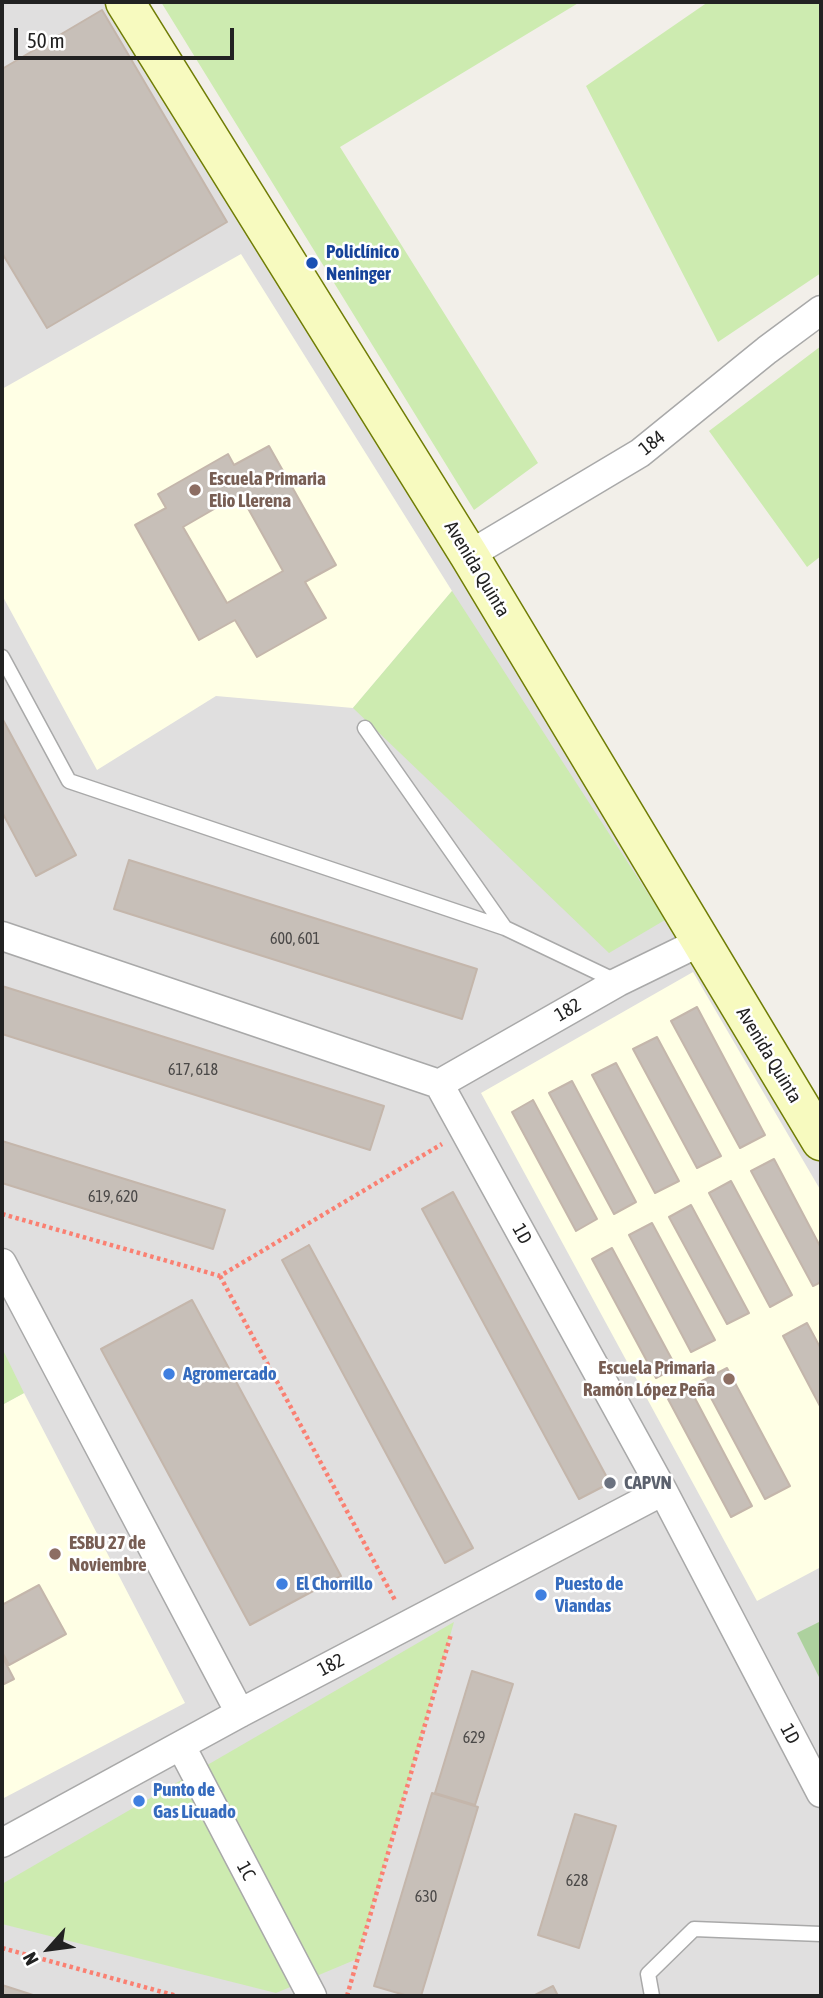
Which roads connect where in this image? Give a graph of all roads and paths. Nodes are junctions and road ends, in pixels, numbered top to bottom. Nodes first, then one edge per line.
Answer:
1 (125, 2) edge
2 (821, 310) edge
3 (469, 555) junction
4 (2, 657) edge
5 (365, 728) dead end
6 (505, 928) junction
7 (2, 936) edge
8 (700, 942) junction
9 (618, 982) junction
10 (439, 1084) junction
11 (465, 1130) junction
12 (821, 1141) edge
13 (2, 1214) edge
14 (2, 1263) edge
15 (220, 1276) junction
16 (663, 1491) junction
17 (461, 1598) junction
18 (408, 1624) junction
19 (240, 1713) junction
20 (181, 1746) junction
21 (821, 1793) edge
22 (2, 1843) edge
23 (821, 1934) edge
24 (2, 1948) edge
25 (177, 1996) edge
26 (312, 1996) edge
27 (347, 1996) edge
28 (652, 1996) edge

1 - 3 main road, Avenida Quinta
2 - 3 street, 184
3 - 8 main road, Avenida Quinta
4 - 6 lane
5 - 6 lane
6 - 9 lane
7 - 10 street
8 - 9 street, 182
8 - 12 main road, Avenida Quinta
9 - 10 street, 182
10 - 11 street, 1D
11 - 15 path
11 - 16 street, 1D
13 - 15 path
14 - 19 street
15 - 18 path
16 - 17 street, 182
16 - 21 street, 1D
17 - 18 street, 182
17 - 27 path
18 - 19 street, 182
19 - 20 street, 182
20 - 22 street, 182
20 - 26 street, 1C
23 - 28 lane
24 - 25 path

